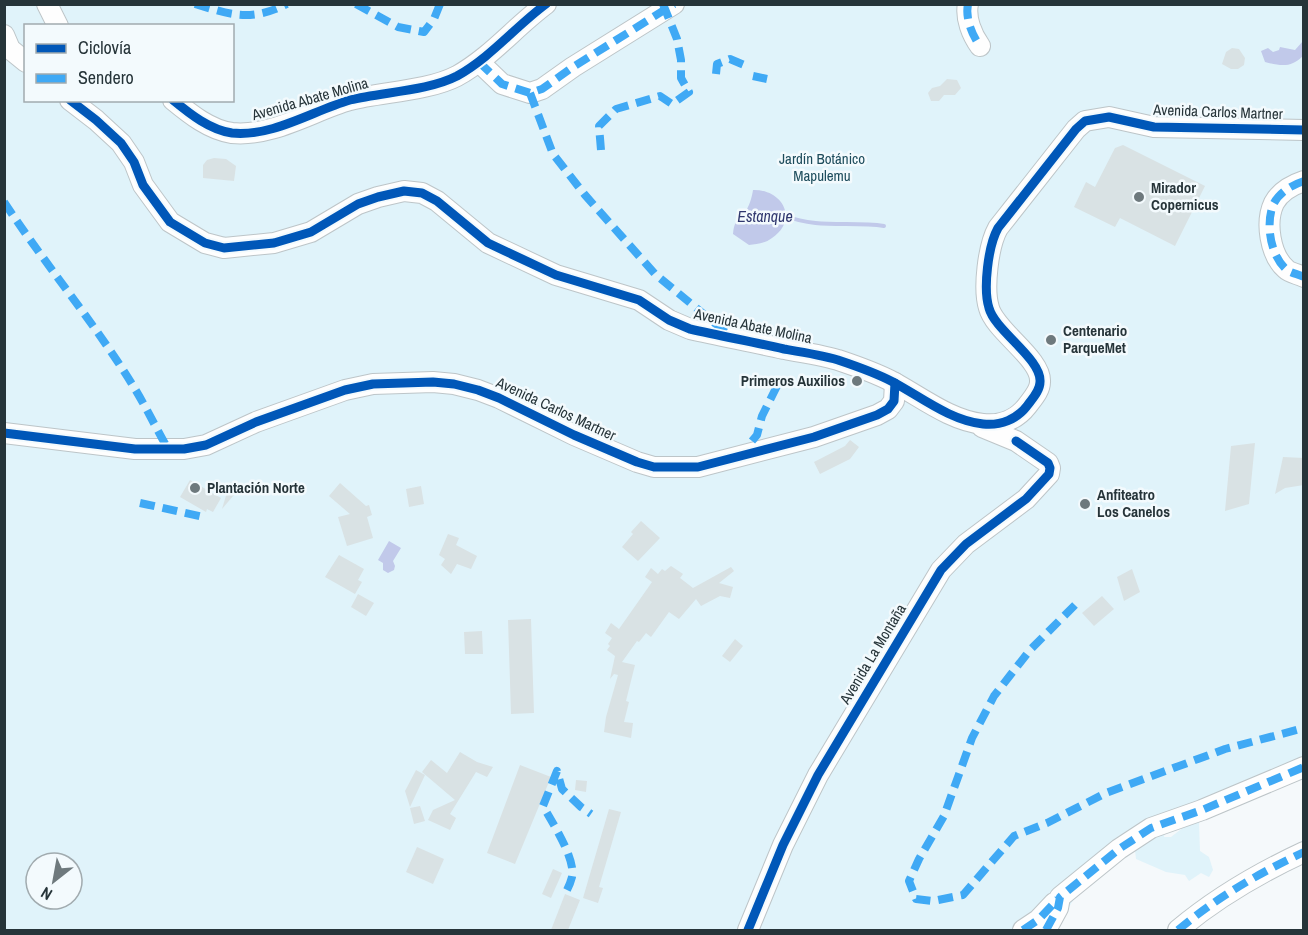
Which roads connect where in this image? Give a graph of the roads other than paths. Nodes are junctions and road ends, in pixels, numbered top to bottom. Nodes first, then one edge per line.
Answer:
1 (47, 4) edge
2 (546, 4) edge
3 (674, 4) edge
4 (968, 4) edge
5 (57, 24) edge
6 (4, 35) edge
7 (980, 46) dead end
8 (24, 60) edge
9 (479, 62) junction
10 (73, 102) edge
11 (176, 102) edge
12 (1304, 130) edge
13 (1304, 181) edge
14 (1304, 277) edge
15 (895, 383) junction
16 (961, 418) junction
17 (4, 433) edge
18 (1304, 767) edge
19 (1304, 852) edge
20 (1059, 902) junction
21 (748, 930) edge
22 (1023, 930) edge
23 (1046, 930) edge
24 (1179, 930) edge

1 - 5 street
2 - 9 street, Avenida Abate Molina
3 - 9 street
4 - 7 street
6 - 8 street
9 - 11 street, Avenida Abate Molina
10 - 15 street, Avenida Abate Molina
12 - 16 street, Avenida Carlos Martner
13 - 14 street
15 - 16 street, Avenida Abate Molina
15 - 17 street, Avenida Carlos Martner
16 - 21 street, Avenida La Montaña
18 - 20 street
19 - 24 street
20 - 22 street
20 - 23 street

